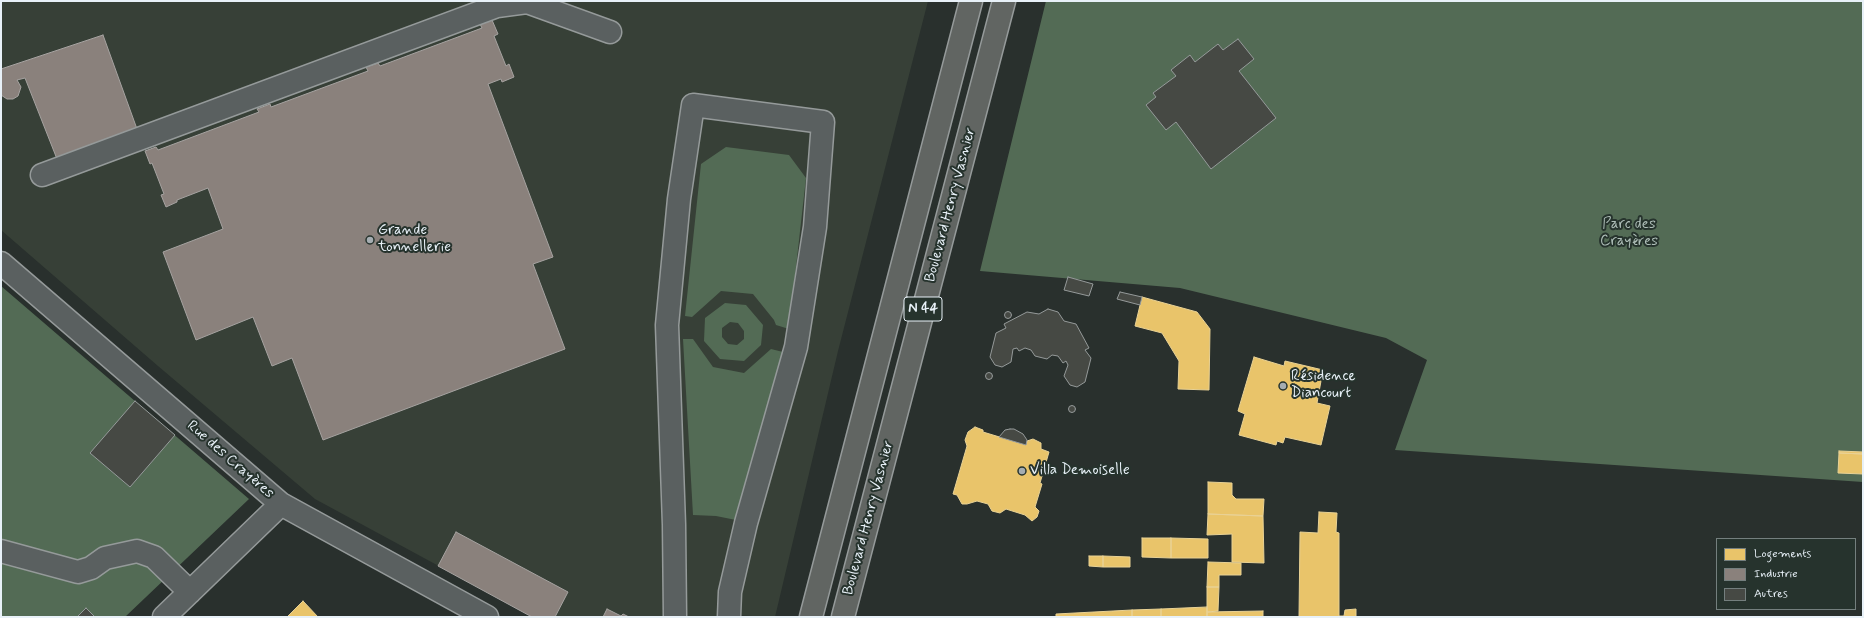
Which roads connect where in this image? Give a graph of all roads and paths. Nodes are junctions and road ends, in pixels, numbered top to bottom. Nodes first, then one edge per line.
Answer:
1 (971, 1) edge
2 (1004, 1) edge
3 (610, 32) dead end
4 (42, 175) dead end
5 (1, 263) edge
6 (281, 504) junction
7 (1, 552) edge
8 (190, 592) junction
9 (729, 616) edge
10 (164, 617) edge
11 (487, 617) edge
12 (675, 617) edge
13 (811, 617) edge
14 (843, 617) edge

1 - 13 main road, Boulevard Henry Vasnier / N 44
2 - 14 main road, Boulevard Henry Vasnier / N 44
3 - 4 street
5 - 6 street, Rue des Crayères
6 - 8 street
6 - 11 street, Rue des Crayères
7 - 8 street
8 - 10 street
9 - 12 street

